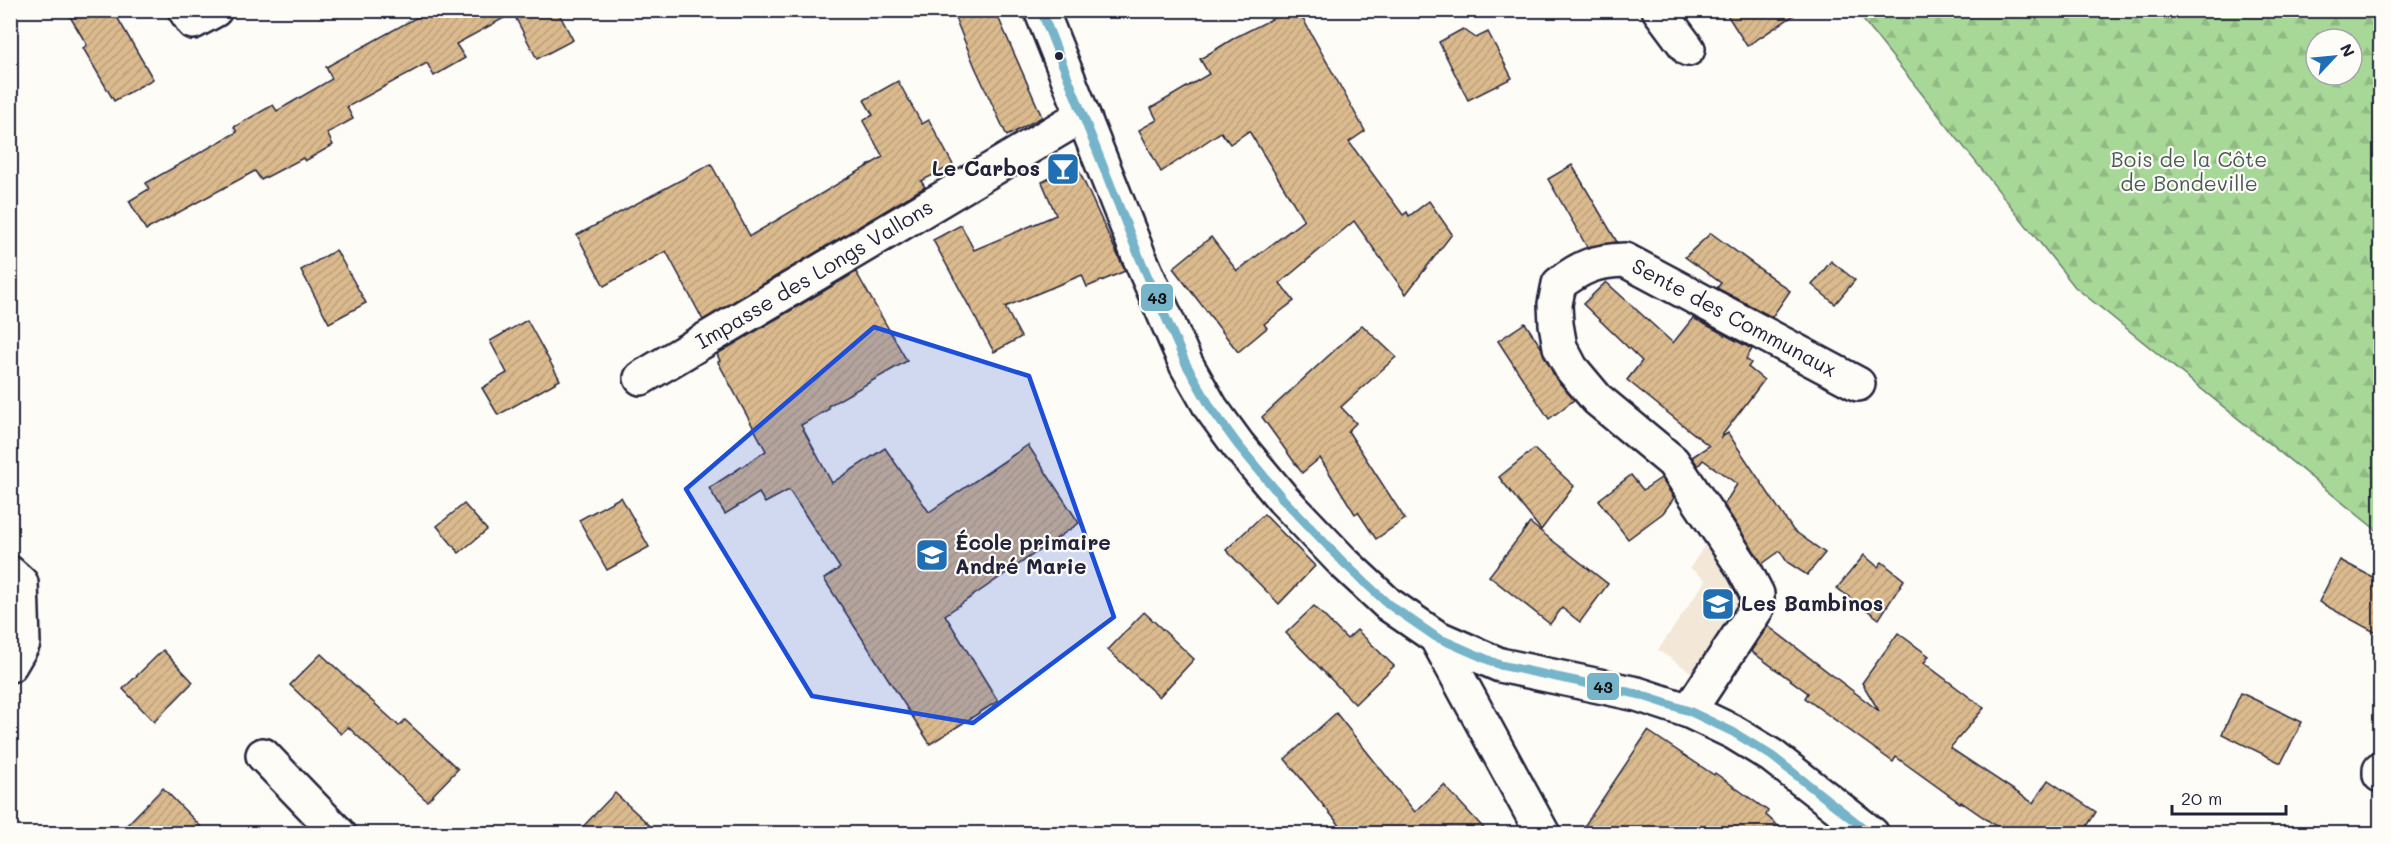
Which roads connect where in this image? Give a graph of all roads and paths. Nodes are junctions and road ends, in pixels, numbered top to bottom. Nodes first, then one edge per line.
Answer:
1 (185, 10) edge
2 (215, 10) edge
3 (1041, 10) edge
4 (1659, 10) edge
5 (1688, 49) dead end
6 (1083, 115) junction
7 (641, 378) dead end
8 (1858, 384) dead end
9 (10, 573) edge
10 (1436, 637) junction
11 (10, 665) edge
12 (1689, 711) junction
13 (263, 755) dead end
14 (339, 834) edge
15 (1543, 834) edge
16 (1872, 834) edge

1 - 2 street
3 - 6 street
4 - 5 street
6 - 7 street, Impasse des Longs Vallons
6 - 10 street
8 - 12 street, Sente des Communaux
9 - 11 street
10 - 12 street
10 - 15 street
12 - 16 street
13 - 14 street

